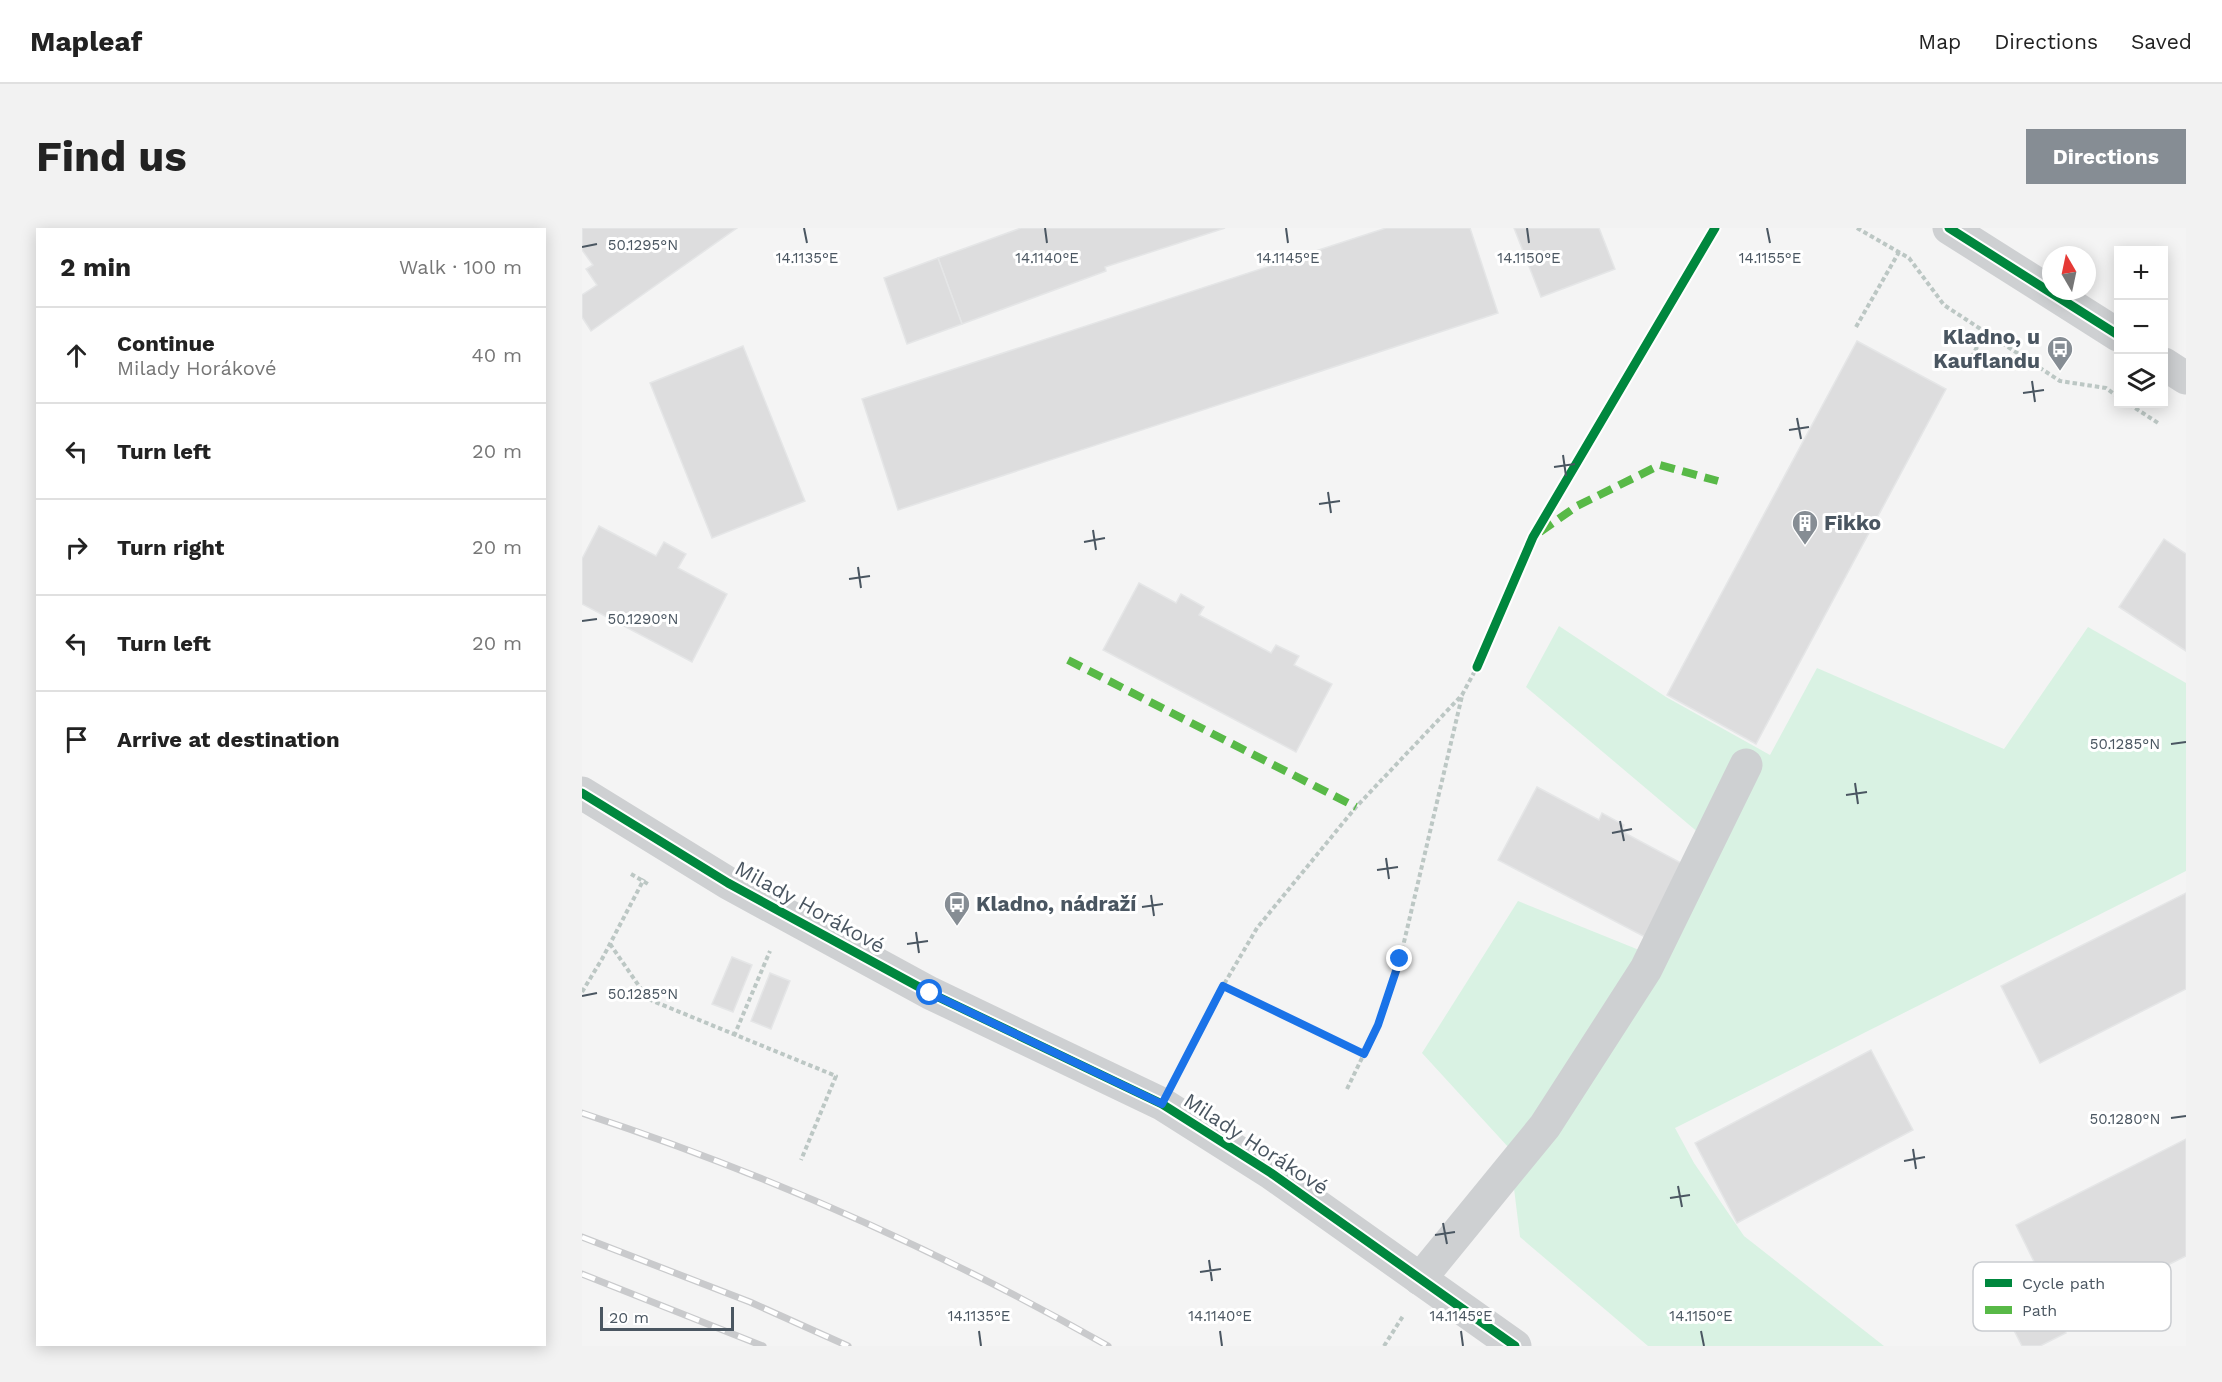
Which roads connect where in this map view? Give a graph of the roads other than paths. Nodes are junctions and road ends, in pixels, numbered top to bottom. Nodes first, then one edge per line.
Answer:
1 (1949, 228) edge
2 (2114, 332) edge
3 (2168, 367) edge
4 (2186, 378) edge
5 (1746, 765) dead end
6 (582, 793) edge
7 (1420, 1279) junction
8 (1515, 1346) edge

1 - 2 street
3 - 4 street
5 - 7 street
6 - 7 street, Milady Horákové
7 - 8 street, Milady Horákové

